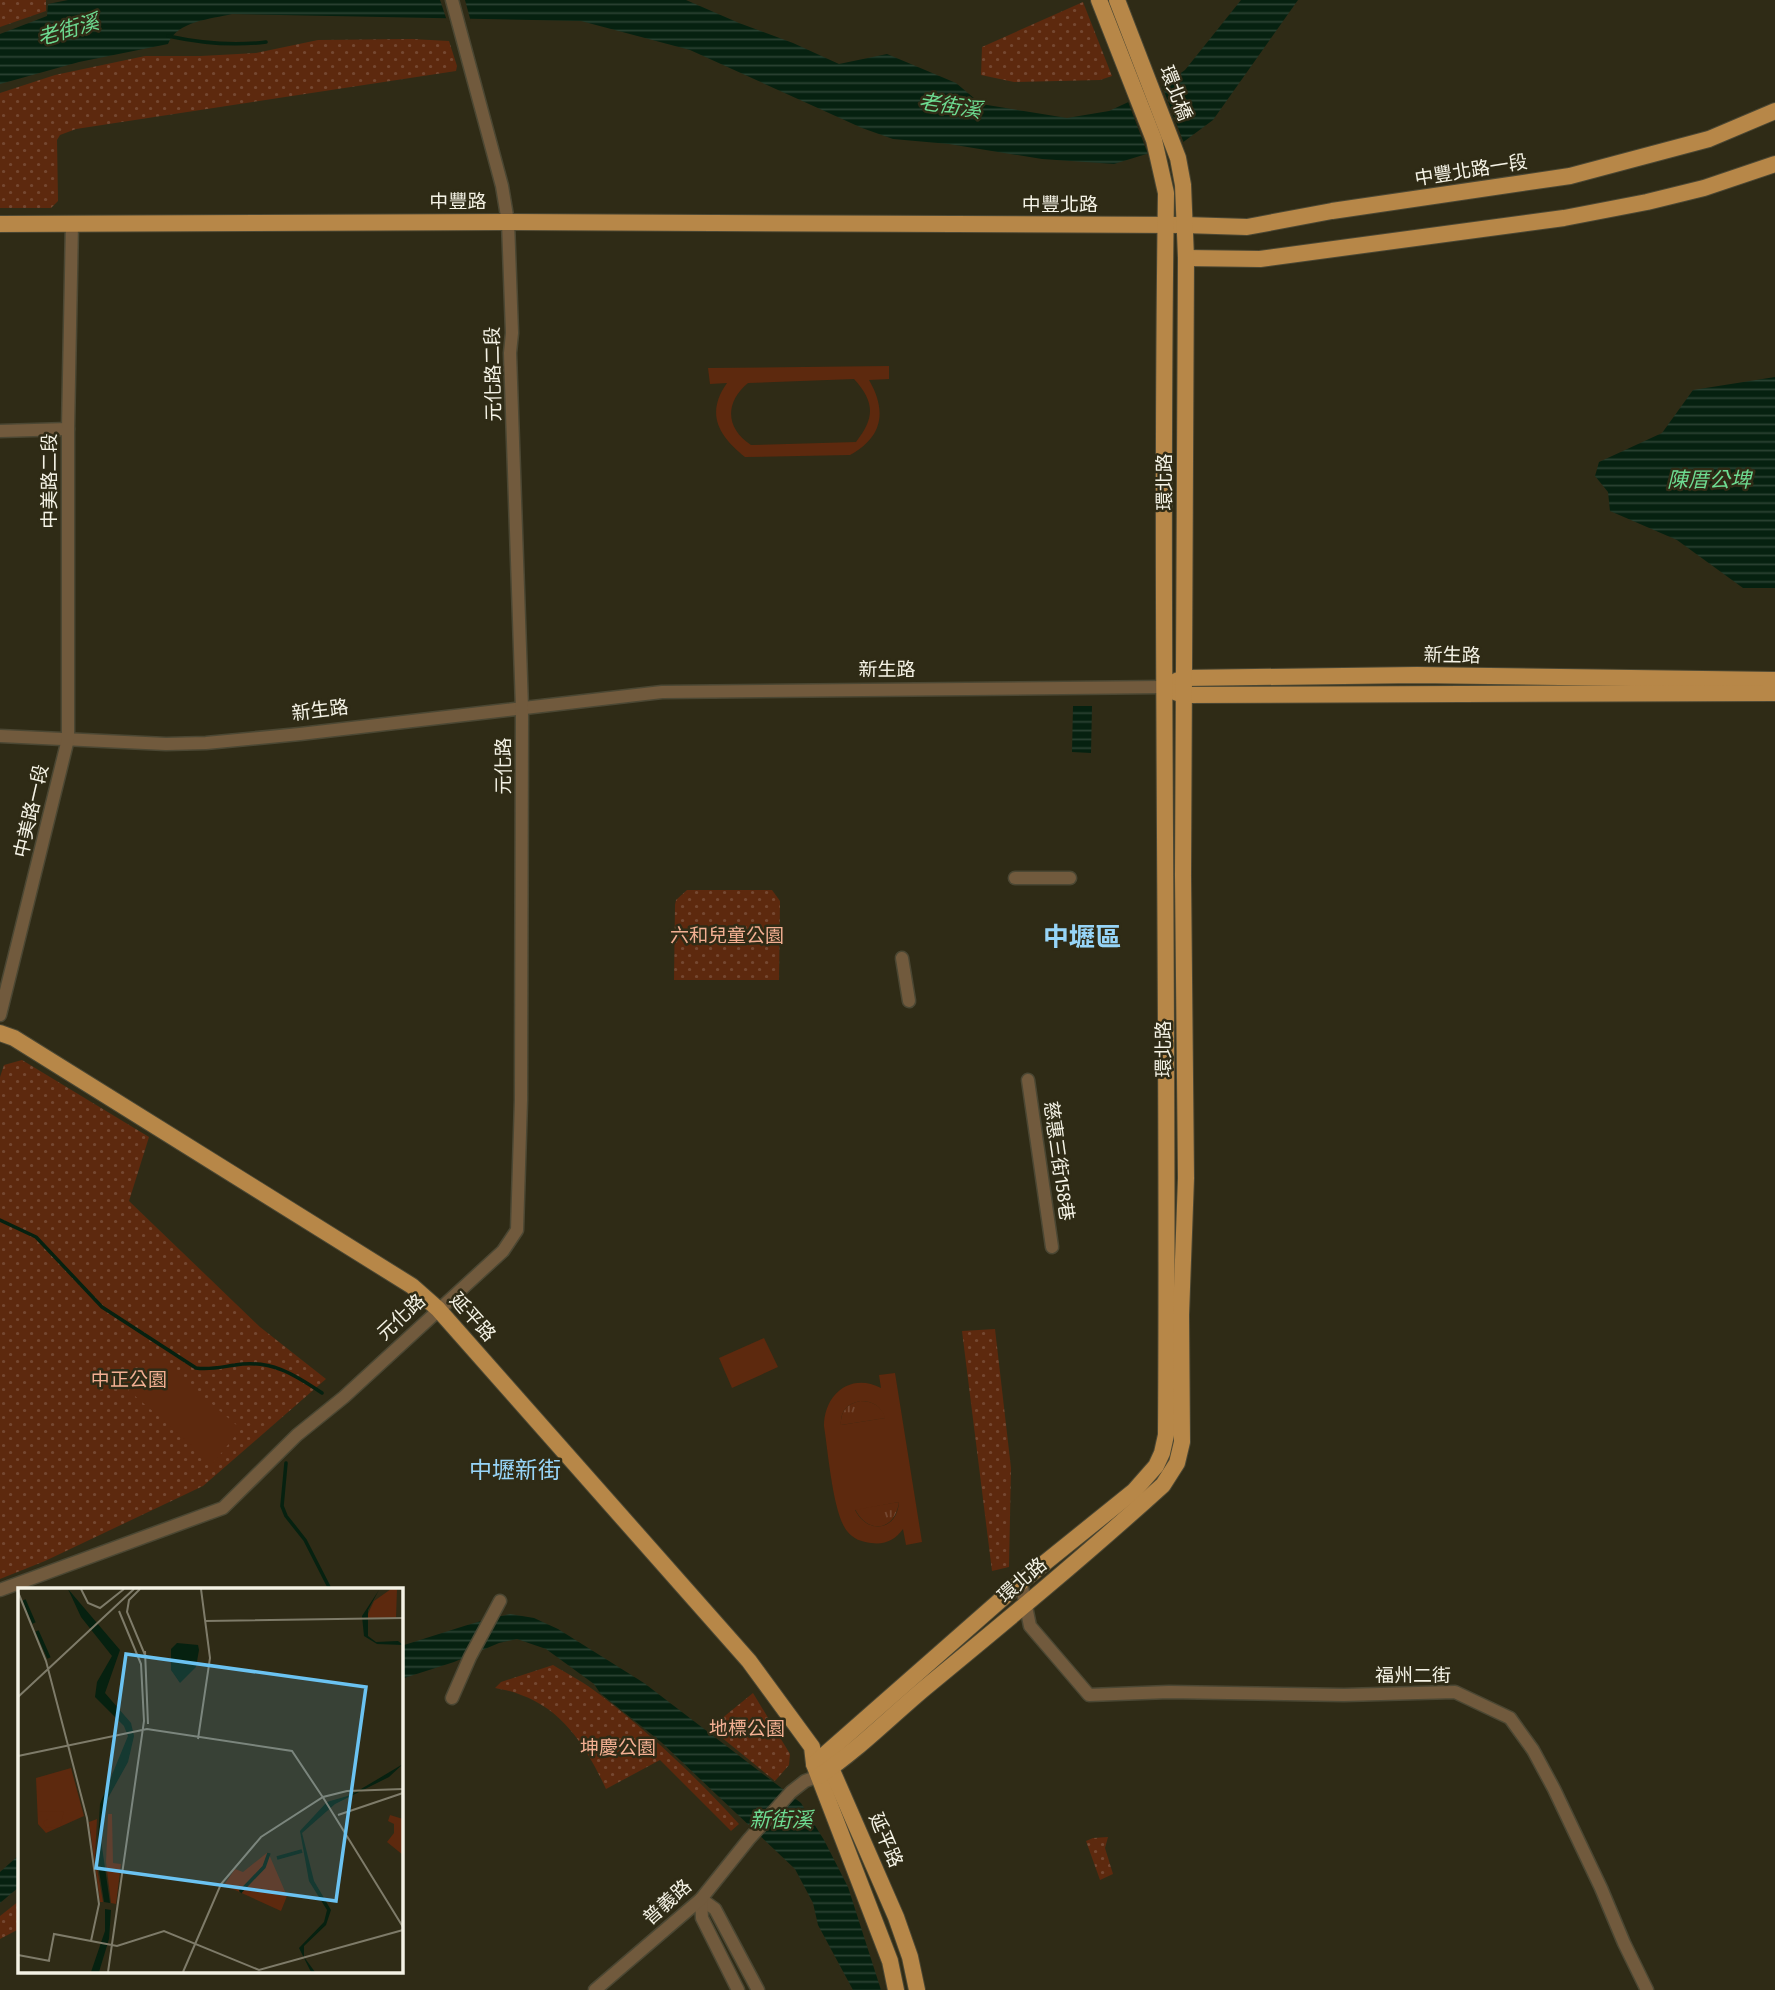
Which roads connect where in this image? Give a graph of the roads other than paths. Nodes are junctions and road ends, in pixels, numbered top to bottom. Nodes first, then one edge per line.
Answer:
1 (452, 0) edge
2 (1099, 0) edge
3 (1117, 0) edge
4 (1775, 111) edge
5 (1178, 158) joint
6 (1161, 164) joint
7 (1775, 164) edge
8 (508, 222) junction
9 (72, 223) junction
10 (0, 224) edge
11 (916, 224) joint
12 (1185, 225) junction
13 (1165, 226) junction
14 (1186, 258) junction
15 (68, 429) junction
16 (0, 431) edge
17 (1183, 678) junction
18 (1775, 680) edge
19 (1163, 687) junction
20 (1775, 693) edge
21 (1184, 695) junction
22 (522, 708) junction
23 (0, 736) edge
24 (68, 739) junction
25 (1164, 876) junction
26 (1183, 876) junction
27 (1015, 878) dead end
28 (1070, 878) dead end
29 (902, 958) dead end
30 (909, 1001) dead end
31 (0, 1015) edge
32 (0, 1033) edge
33 (1166, 1073) junction
34 (1184, 1073) junction
35 (1028, 1080) dead end
36 (1052, 1247) dead end
37 (438, 1309) junction
38 (1021, 1582) junction
39 (0, 1590) edge
40 (500, 1601) dead end
41 (1025, 1606) junction
42 (452, 1698) dead end
43 (818, 1765) junction
44 (701, 1899) junction
45 (595, 1990) edge
46 (738, 1990) edge
47 (758, 1990) edge
48 (896, 1990) edge
49 (917, 1990) edge
50 (1647, 1990) edge

1 - 8 street, 元化路二段
2 - 6 main road, 環北橋
3 - 5 main road, 環北橋
4 - 12 main road, 中豐北路一段
5 - 12 main road, 環北路
6 - 13 main road, 環北路
7 - 14 main road
8 - 9 main road, 中豐路
8 - 11 main road, 中豐路
8 - 22 street, 元化路二段
9 - 10 main road, 中豐路
9 - 15 street, 中美路二段
11 - 13 main road, 中豐北路
12 - 13 main road, 中豐北路一段
12 - 14 main road, 環北路
13 - 14 main road
13 - 19 main road, 環北路
14 - 17 main road, 環北路
15 - 16 street
15 - 24 street, 中美路二段
17 - 18 main road, 新生路
17 - 19 main road, 新生路
17 - 21 main road, 環北路
19 - 21 main road
19 - 22 street, 新生路
19 - 25 main road, 環北路
20 - 21 main road
21 - 26 main road, 環北路
22 - 24 street, 新生路
22 - 37 street, 元化路
23 - 24 street, 新生路
24 - 31 street, 中美路一段
25 - 26 street
25 - 33 main road, 環北路
26 - 34 main road, 環北路
27 - 28 street
29 - 30 street
32 - 37 main road, 延平路
33 - 34 street
33 - 38 main road, 環北路
34 - 41 main road, 環北路
35 - 36 street, 慈惠三街158巷
37 - 39 street, 元化路
37 - 43 main road, 延平路
38 - 41 street
38 - 43 main road, 環北路
40 - 42 street
41 - 43 main road, 環北路
41 - 50 street, 福州二街
43 - 44 street, 普義路
43 - 48 main road, 延平路
43 - 49 main road, 延平路
44 - 45 street, 普義路
44 - 46 street
44 - 47 street

